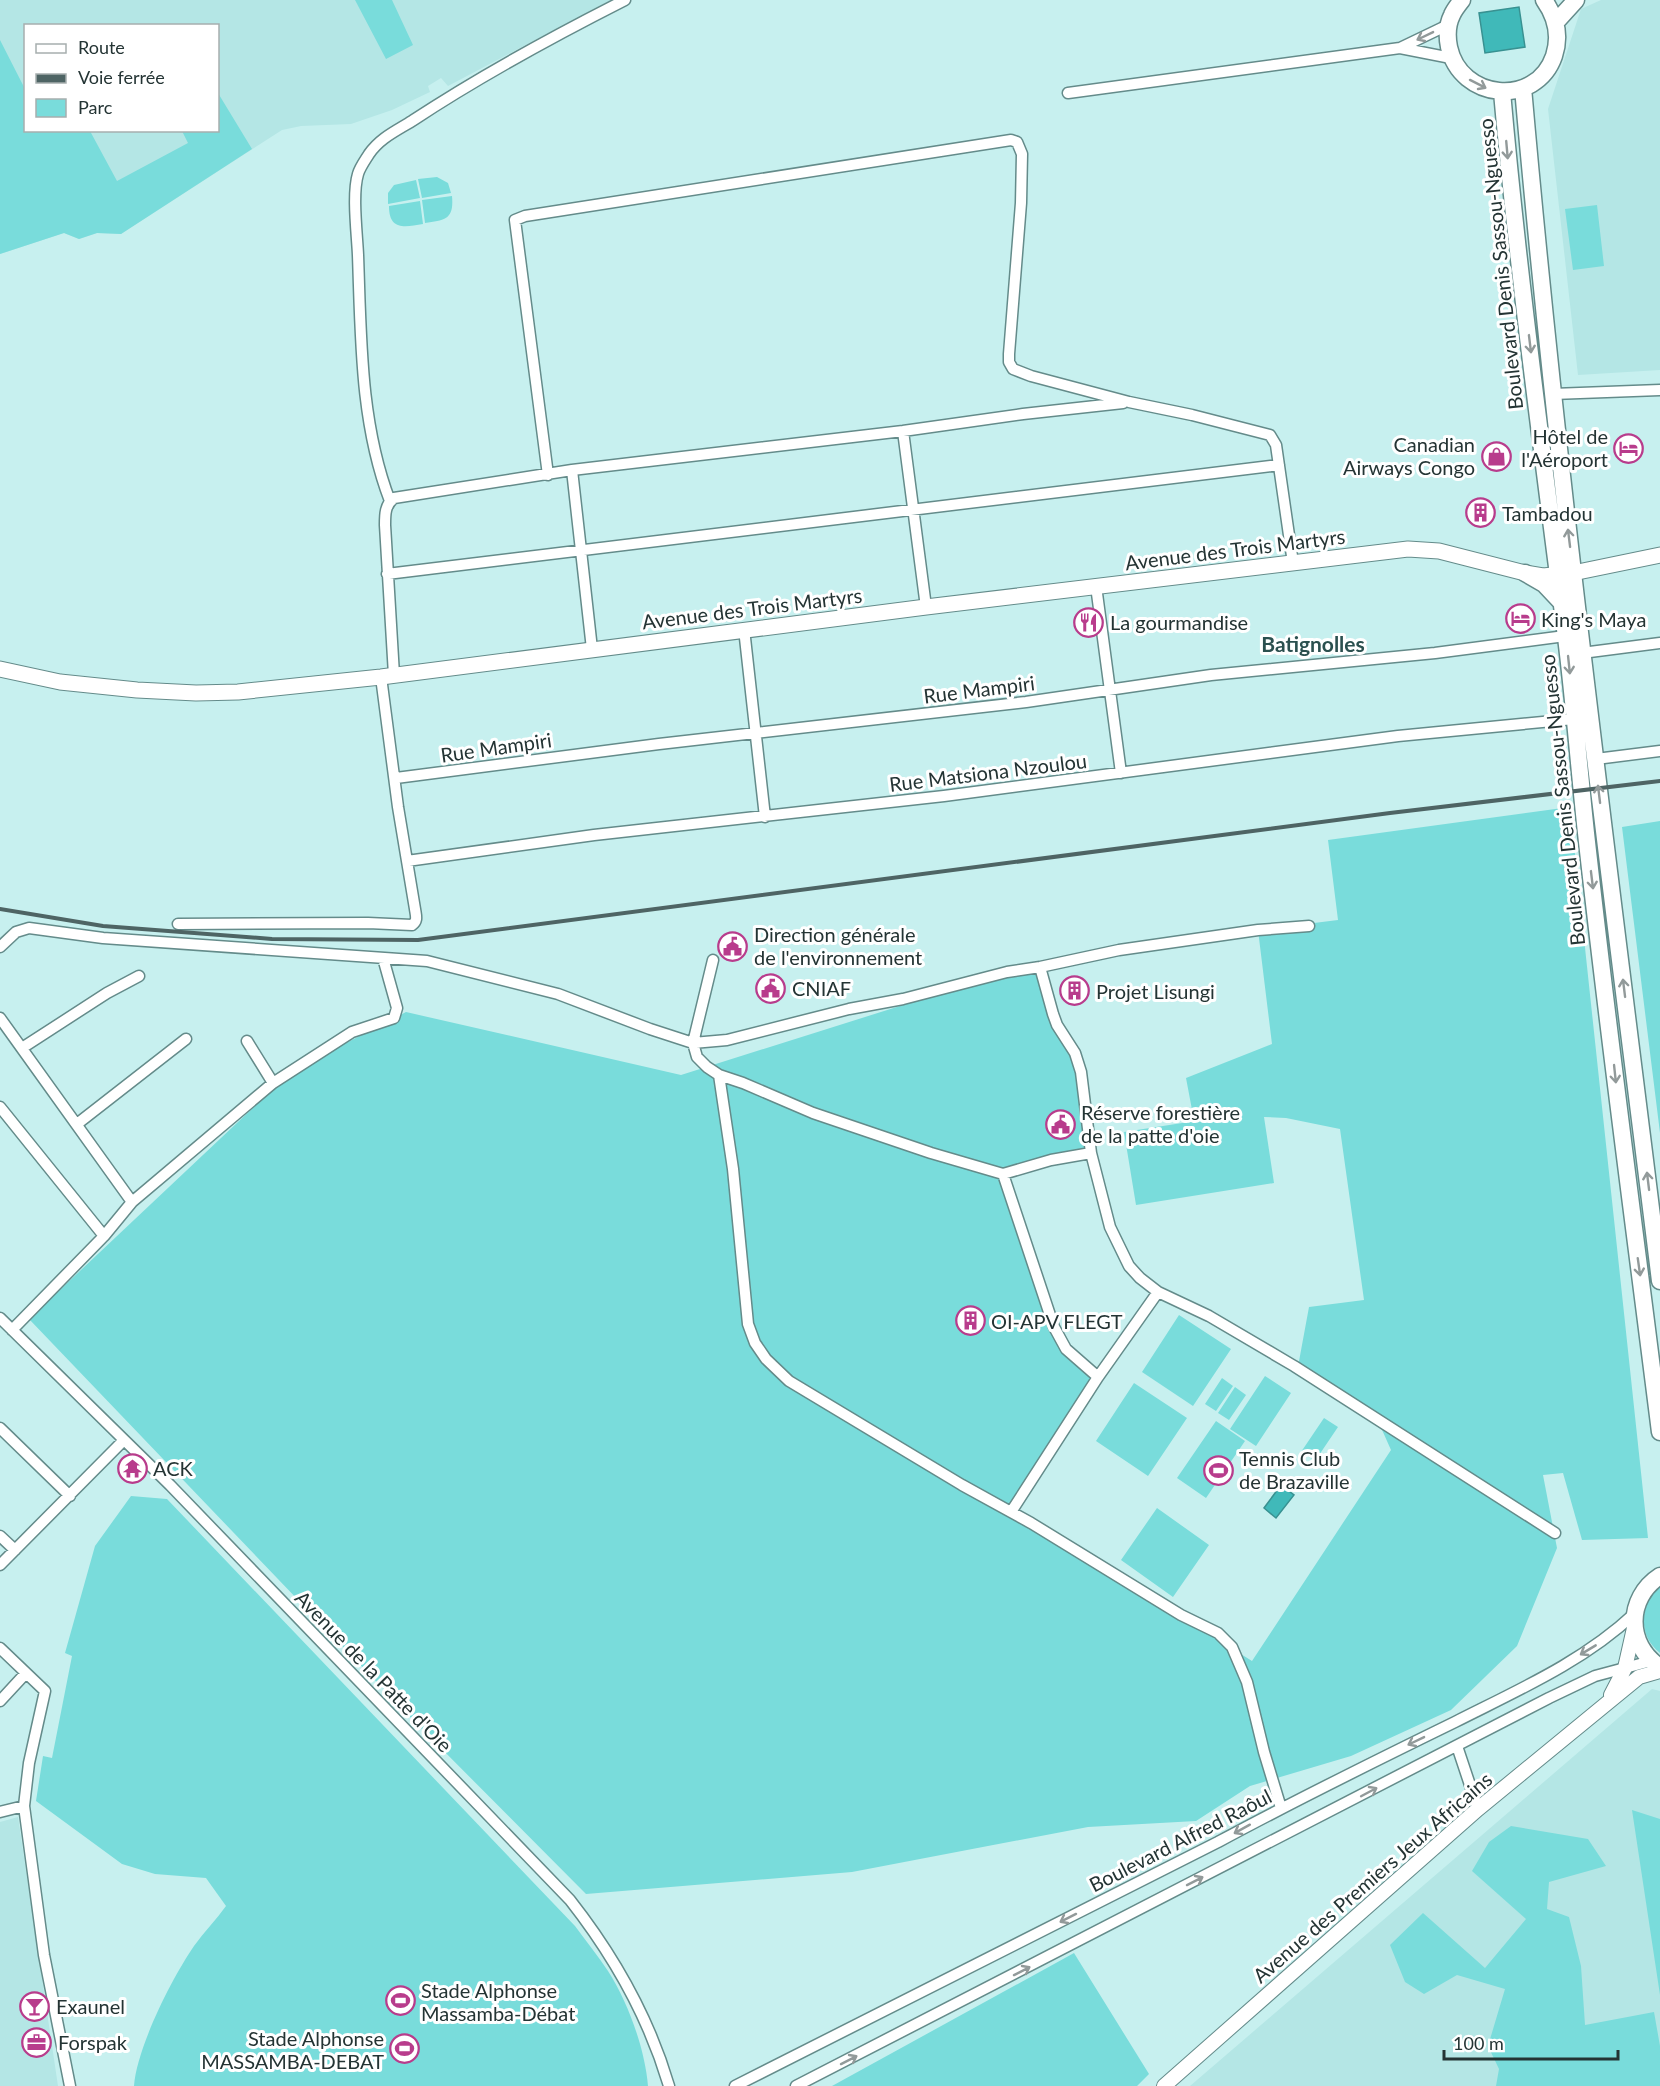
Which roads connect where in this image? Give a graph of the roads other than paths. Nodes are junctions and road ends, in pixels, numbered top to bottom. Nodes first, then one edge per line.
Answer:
1 (625, 0) edge
2 (1462, 0) edge
3 (1544, 0) edge
4 (1576, 0) edge
5 (1556, 22) junction
6 (1450, 24) junction
7 (1400, 48) junction
8 (1451, 58) junction
9 (1523, 88) junction
10 (1502, 92) junction
11 (1068, 93) dead end
12 (1660, 390) edge
13 (1553, 394) junction
14 (1129, 402) junction
15 (903, 431) junction
16 (1279, 465) junction
17 (572, 470) junction
18 (548, 475) junction
19 (390, 501) junction
20 (913, 511) junction
21 (580, 552) junction
22 (1658, 555) edge
23 (1293, 562) junction
24 (1508, 569) junction
25 (1564, 569) junction
26 (1525, 573) junction
27 (387, 574) junction
28 (1096, 586) junction
29 (1560, 601) junction
30 (926, 607) junction
31 (744, 629) junction
32 (1566, 636) junction
33 (1660, 643) edge
34 (592, 649) junction
35 (1582, 653) junction
36 (0, 669) edge
37 (387, 676) junction
38 (1109, 690) junction
39 (1574, 719) junction
40 (755, 733) junction
41 (1660, 751) edge
42 (1596, 759) junction
43 (1121, 773) junction
44 (396, 778) junction
45 (765, 817) junction
46 (407, 861) junction
47 (178, 924) dead end
48 (1309, 926) dead end
49 (0, 947) edge
50 (383, 958) junction
51 (713, 960) dead end
52 (1040, 967) junction
53 (139, 976) dead end
54 (0, 1018) edge
55 (186, 1039) dead end
56 (247, 1041) dead end
57 (693, 1043) junction
58 (22, 1048) junction
59 (718, 1075) junction
60 (273, 1083) junction
61 (0, 1107) edge
62 (77, 1124) junction
63 (1091, 1154) junction
64 (1003, 1174) junction
65 (132, 1202) junction
66 (104, 1236) junction
67 (1660, 1281) edge
68 (1158, 1292) junction
69 (0, 1318) edge
70 (12, 1330) junction
71 (1098, 1377) junction
72 (0, 1428) edge
73 (1660, 1432) edge
74 (124, 1440) junction
75 (70, 1496) junction
76 (1011, 1512) junction
77 (1555, 1533) dead end
78 (0, 1536) edge
79 (15, 1550) junction
80 (0, 1565) edge
81 (1660, 1576) edge
82 (1634, 1621) junction
83 (0, 1648) edge
84 (1657, 1667) edge
85 (1625, 1668) junction
86 (26, 1673) junction
87 (1609, 1700) junction
88 (0, 1701) edge
89 (1457, 1746) junction
90 (24, 1806) junction
91 (1281, 1808) junction
92 (1478, 1809) junction
93 (0, 1812) edge
94 (70, 2086) edge
95 (669, 2086) edge
96 (735, 2086) edge
97 (796, 2086) edge
98 (1164, 2086) edge

1 - 19 street
2 - 6 main road
3 - 5 main road
4 - 5 main road
5 - 9 main road
6 -> 7 street
6 - 8 main road
7 - 8 street
7 - 11 street
8 -> 10 main road
9 - 10 main road
9 - 13 main road, Boulevard Denis Sassou-Nguesso
10 -> 25 main road, Boulevard Denis Sassou-Nguesso
12 - 13 street
25 -> 13 main road, Boulevard Denis Sassou-Nguesso
14 - 15 street
14 - 16 street
14 - 18 street
15 - 17 street
15 - 20 street
16 - 20 street
16 - 23 street
17 - 18 street
17 - 21 street
18 - 19 street
19 - 27 street
20 - 21 street
20 - 30 street
21 - 27 street
21 - 34 street
22 - 25 main road, Avenue des Trois Martyrs
23 - 24 main road, Avenue des Trois Martyrs
23 - 28 main road, Avenue des Trois Martyrs
24 - 25 main road, Avenue des Trois Martyrs
24 - 26 main road, Avenue des Trois Martyrs
25 - 26 main road, Avenue des Trois Martyrs
25 - 29 main road, Boulevard Denis Sassou-Nguesso
25 - 35 main road, Boulevard Denis Sassou-Nguesso
26 - 29 main road
27 - 37 street
28 - 30 main road, Avenue des Trois Martyrs
28 - 38 street
29 - 32 main road, Boulevard Denis Sassou-Nguesso
30 - 31 main road, Avenue des Trois Martyrs
31 - 34 main road, Avenue des Trois Martyrs
31 - 40 street
32 - 38 street, Rue Mampiri
32 -> 39 main road, Boulevard Denis Sassou-Nguesso
33 - 35 street
34 - 37 main road, Avenue des Trois Martyrs
35 - 42 main road, Boulevard Denis Sassou-Nguesso
36 - 37 main road, Avenue des Trois Martyrs
37 - 44 street
38 - 40 street, Rue Mampiri
38 - 43 street
39 - 43 street, Rue Matsiona Nzoulou
39 -> 73 main road, Boulevard Denis Sassou-Nguesso
40 - 44 street, Rue Mampiri
40 - 45 street
41 - 42 street
67 -> 42 main road, Boulevard Denis Sassou-Nguesso
43 - 45 street, Rue Matsiona Nzoulou
44 - 46 street
45 - 46 street, Rue Matsiona Nzoulou
46 - 47 street
48 - 52 street
49 - 50 street
50 - 57 street
50 - 60 street
51 - 57 street
52 - 57 street
52 - 63 street
53 - 58 street
54 - 58 street
55 - 62 street
56 - 60 street
57 - 59 street
58 - 62 street
59 - 64 street
59 - 76 street
60 - 65 street
61 - 66 street
62 - 65 street
63 - 64 street
63 - 68 street
64 - 71 street
65 - 66 street
66 - 70 street
68 - 71 street
68 - 77 street
69 - 70 street, Avenue de la Patte d'Oie
70 - 74 street, Avenue de la Patte d'Oie
71 - 76 street
72 - 75 street
74 - 75 street
74 - 95 street, Avenue de la Patte d'Oie
75 - 79 street
76 - 91 street
78 - 79 street
79 - 80 street
81 - 82 main road
82 - 84 main road
82 - 85 street, Avenue des Premiers Jeux Africains
82 -> 91 street, Boulevard Alfred Raôul
83 - 86 street
84 - 85 street
84 - 87 street, Avenue des Premiers Jeux Africains
85 - 87 street, Avenue des Premiers Jeux Africains
85 - 89 street
86 - 88 street
86 - 90 street
87 - 92 street, Avenue des Premiers Jeux Africains
89 - 92 street
97 -> 89 street
90 - 93 street
90 - 94 street
91 -> 96 street, Boulevard Alfred Raôul
92 - 98 street, Avenue des Premiers Jeux Africains

